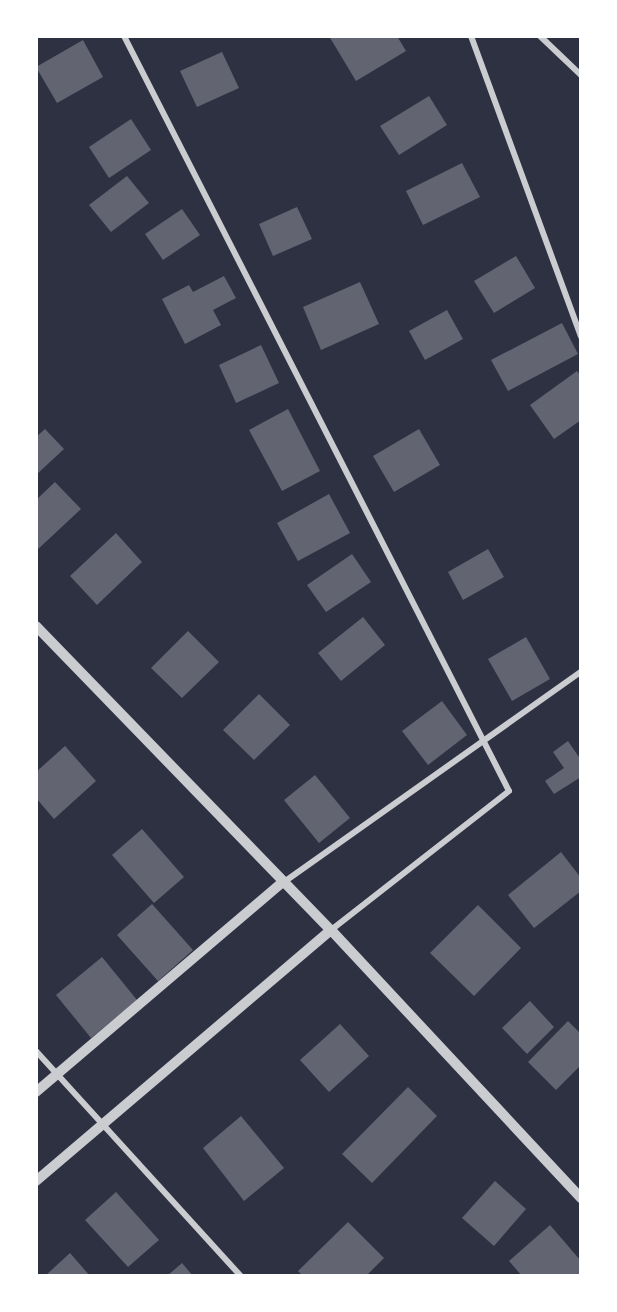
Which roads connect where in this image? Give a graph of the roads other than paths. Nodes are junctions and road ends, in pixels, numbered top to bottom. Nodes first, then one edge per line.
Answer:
1 (124, 36) edge
2 (471, 36) edge
3 (540, 36) edge
4 (581, 75) edge
5 (581, 337) edge
6 (36, 626) edge
7 (581, 672) edge
8 (483, 740) junction
9 (283, 882) junction
10 (331, 930) junction
11 (36, 1051) edge
12 (57, 1075) junction
13 (36, 1092) edge
14 (103, 1125) junction
15 (36, 1181) edge
16 (581, 1198) edge
17 (242, 1276) edge

1 - 8 street
2 - 5 street
3 - 4 street
6 - 9 street
7 - 8 street
8 - 9 street
8 - 10 street
9 - 10 street
9 - 12 street
10 - 14 street
10 - 16 street
11 - 12 street
12 - 13 street
12 - 14 street
14 - 15 street
14 - 17 street

